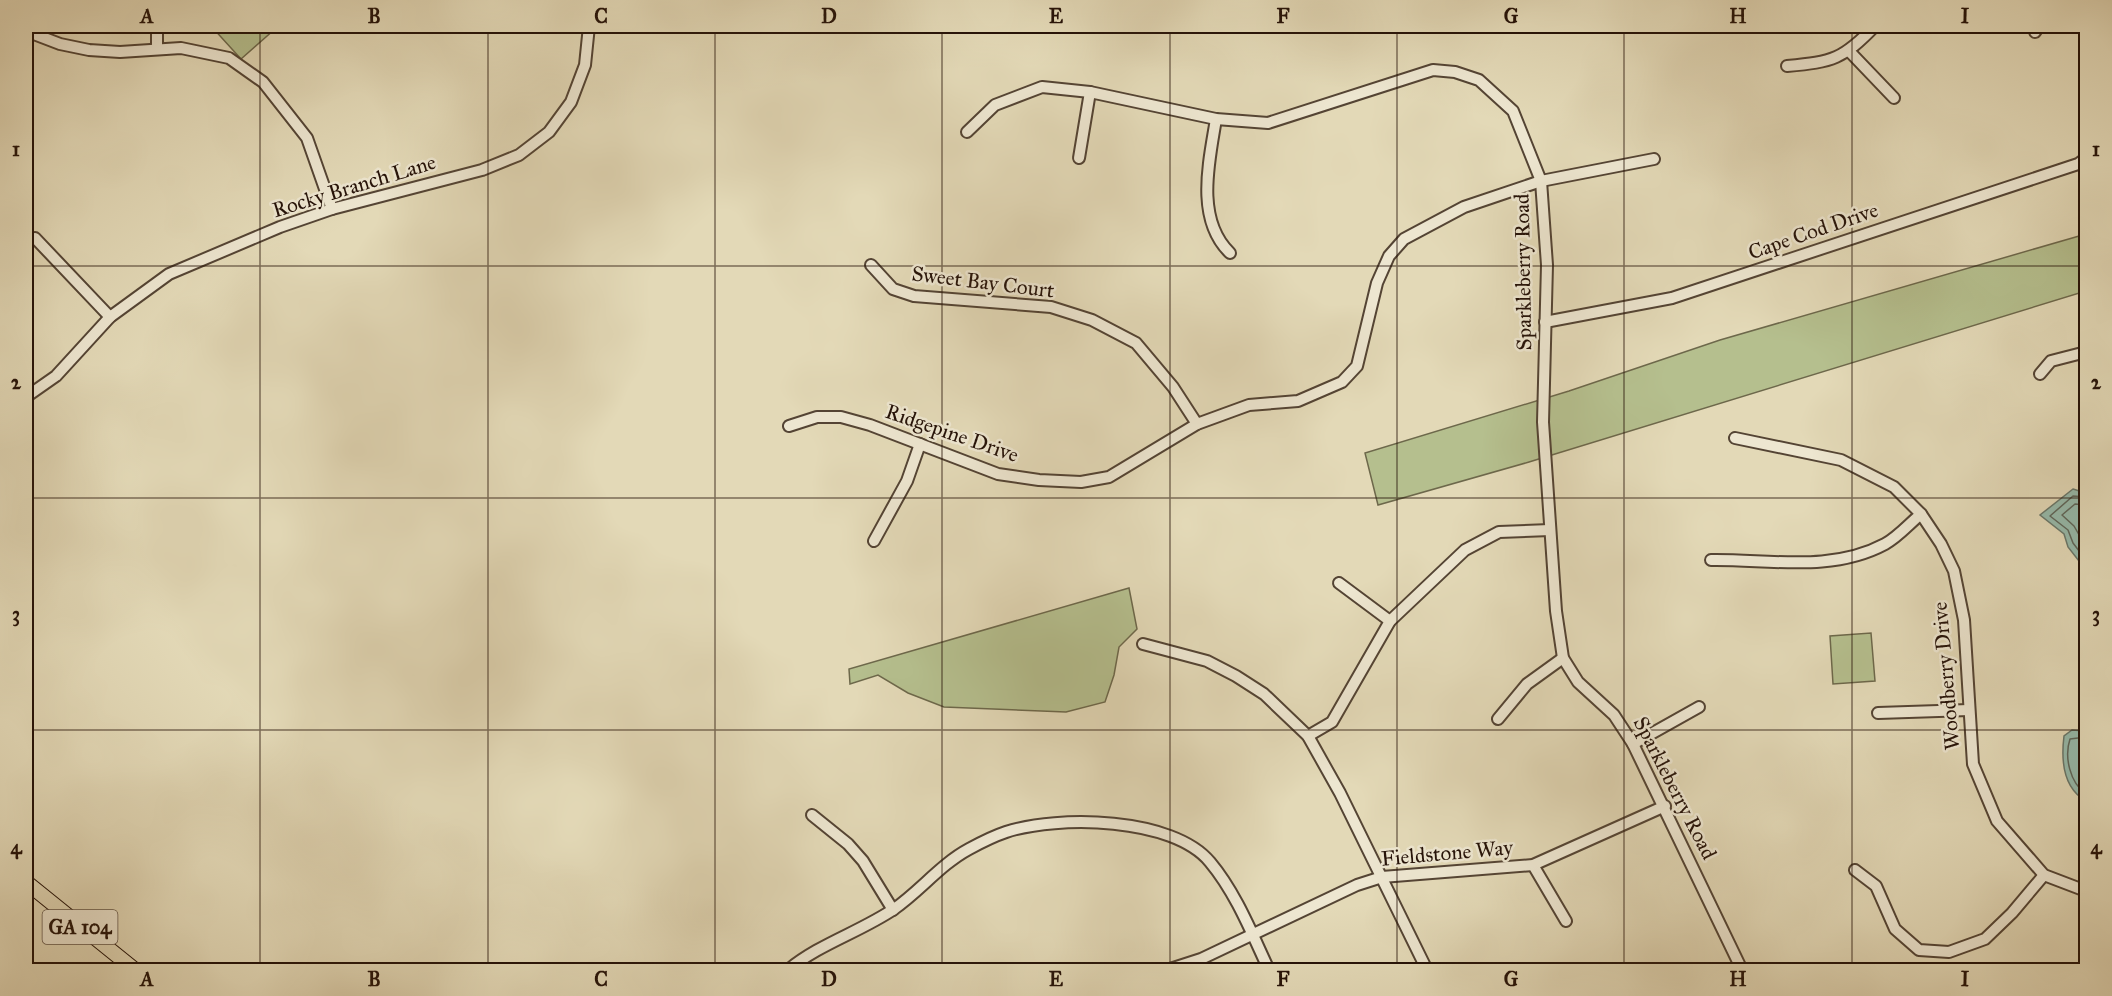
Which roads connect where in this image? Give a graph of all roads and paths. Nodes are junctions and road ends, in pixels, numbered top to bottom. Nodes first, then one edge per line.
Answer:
1 (157, 26) edge
2 (589, 26) edge
3 (1875, 26) edge
4 (26, 31) edge
5 (157, 49) junction
6 (1850, 52) junction
7 (1787, 66) dead end
8 (1090, 92) junction
9 (1894, 98) dead end
10 (1216, 118) junction
11 (967, 132) dead end
12 (1079, 158) dead end
13 (2086, 158) edge
14 (1654, 159) dead end
15 (1540, 181) junction
16 (332, 209) junction
17 (35, 237) dead end
18 (1230, 253) dead end
19 (871, 265) dead end
20 (111, 317) junction
21 (1545, 322) junction
22 (2086, 352) edge
23 (2040, 374) dead end
24 (26, 398) edge
25 (1197, 424) junction
26 (789, 426) dead end
27 (1734, 438) dead end
28 (920, 444) junction
29 (1921, 514) junction
30 (1550, 530) junction
31 (874, 541) dead end
32 (1711, 560) dead end
33 (1339, 583) dead end
34 (1390, 621) junction
35 (1143, 644) dead end
36 (1563, 658) junction
37 (1699, 707) dead end
38 (1969, 710) junction
39 (1878, 712) dead end
40 (1498, 719) dead end
41 (1308, 736) junction
42 (1633, 744) junction
43 (1665, 806) junction
44 (812, 815) dead end
45 (1533, 865) junction
46 (1855, 870) dead end
47 (2044, 875) junction
48 (1382, 877) junction
49 (26, 882) edge
50 (2086, 891) edge
51 (893, 910) junction
52 (1566, 921) dead end
53 (1253, 935) junction
54 (1426, 968) dead end
55 (135, 970) edge
56 (788, 970) edge
57 (1167, 970) edge
58 (1269, 970) edge
59 (1742, 970) edge

1 - 5 street
2 - 16 street, Rocky Branch Lane
3 - 6 street
4 - 5 street
5 - 16 street
6 - 7 street
6 - 9 street
8 - 10 street, Sparkleberry Road
8 - 11 street, Sparkleberry Road
8 - 12 street
10 - 15 street, Sparkleberry Road
10 - 18 street
13 - 21 street, Cape Cod Drive
14 - 15 street, Ridgepine Drive
15 - 21 street, Sparkleberry Road
15 - 25 street, Ridgepine Drive
16 - 20 street, Rocky Branch Lane
17 - 20 street
19 - 25 street, Sweet Bay Court
20 - 24 street, Rocky Branch Lane
21 - 30 street, Sparkleberry Road
22 - 23 street
25 - 28 street, Ridgepine Drive
26 - 28 street, Ridgepine Drive
27 - 29 street, Woodberry Drive
28 - 31 street
29 - 32 street
29 - 38 street, Woodberry Drive
30 - 34 street
30 - 36 street, Sparkleberry Road
33 - 34 street
34 - 41 street
35 - 41 street
36 - 40 street
36 - 42 street, Sparkleberry Road
37 - 42 street
38 - 39 street
38 - 47 street, Woodberry Drive
41 - 48 street
42 - 43 street, Sparkleberry Road
43 - 45 street, Fieldstone Way
43 - 59 street, Sparkleberry Road
44 - 51 street
45 - 48 street, Fieldstone Way
45 - 52 street
46 - 47 street
47 - 50 street, Woodberry Drive
48 - 53 street, Fieldstone Way
48 - 54 street
49 - 55 main road, GA 104
51 - 53 street
51 - 56 street
53 - 57 street, Fieldstone Way
53 - 58 street

